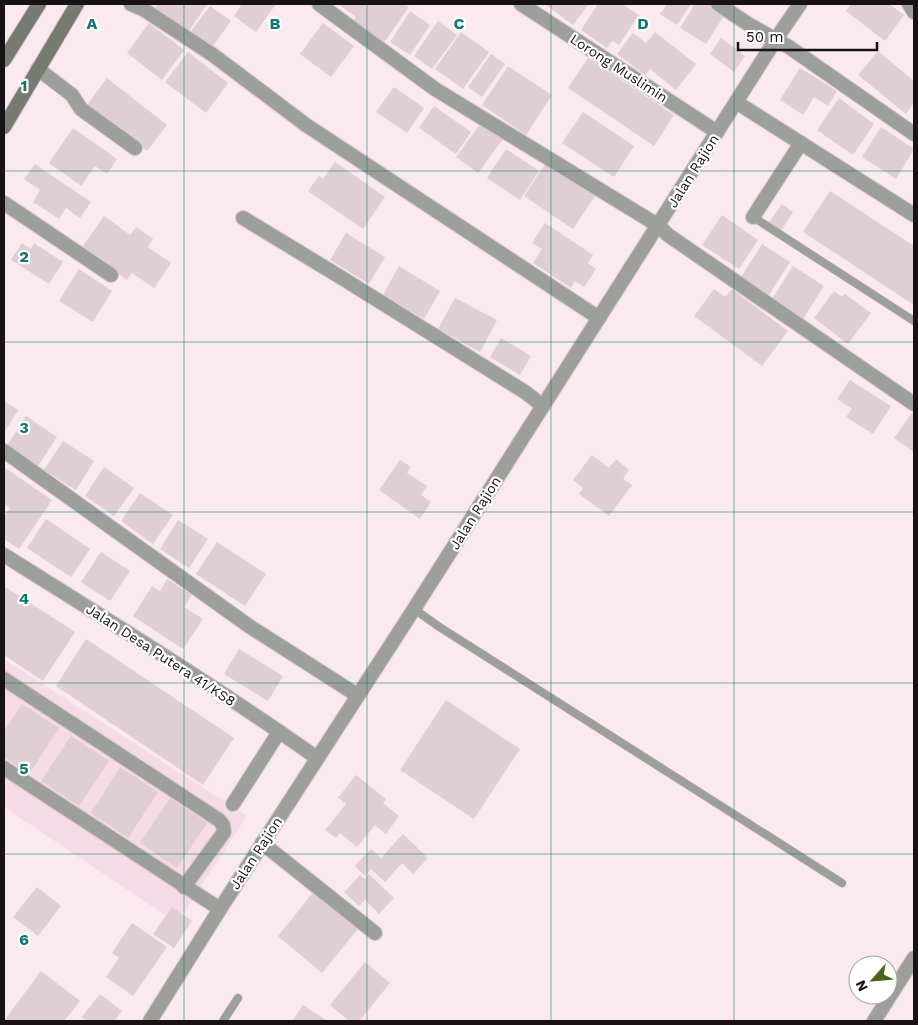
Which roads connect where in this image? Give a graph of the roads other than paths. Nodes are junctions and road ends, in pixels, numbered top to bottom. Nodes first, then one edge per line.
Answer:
1 (39, 4) edge
2 (77, 4) edge
3 (131, 4) edge
4 (319, 4) edge
5 (521, 4) edge
6 (718, 4) edge
7 (800, 4) edge
8 (909, 4) edge
9 (914, 12) edge
10 (776, 39) junction
11 (4, 60) edge
12 (38, 69) junction
13 (736, 102) junction
14 (4, 127) edge
15 (717, 132) junction
16 (914, 134) edge
17 (801, 143) junction
18 (135, 148) dead end
19 (4, 203) edge
20 (914, 215) edge
21 (753, 217) joint
22 (243, 218) dead end
23 (663, 230) junction
24 (111, 275) dead end
25 (599, 318) junction
26 (914, 320) edge
27 (914, 404) edge
28 (543, 406) junction
29 (4, 451) edge
30 (4, 555) edge
31 (414, 609) junction
32 (4, 679) edge
33 (358, 695) junction
34 (279, 732) junction
35 (317, 758) junction
36 (4, 768) edge
37 (232, 804) dead end
38 (262, 844) junction
39 (842, 883) dead end
40 (184, 887) junction
41 (220, 909) junction
42 (375, 933) dead end
43 (914, 958) edge
44 (238, 998) dead end
45 (152, 1021) edge
46 (223, 1021) edge
47 (874, 1021) edge

1 - 11 main road
2 - 12 main road
3 - 25 street
4 - 23 street
5 - 15 street, Lorong Muslimin
6 - 10 street
7 - 10 street, Jalan Rajion
8 - 9 street
10 - 13 street, Jalan Rajion
10 - 16 street
12 - 14 main road
12 - 18 street
13 - 15 street, Jalan Rajion
13 - 17 street
15 - 23 street, Jalan Rajion
17 - 20 street
17 - 21 street
19 - 24 street
21 - 26 lane
22 - 28 street
23 - 25 street, Jalan Rajion
23 - 27 street
25 - 28 street, Jalan Rajion
28 - 31 street, Jalan Rajion
29 - 33 street
30 - 34 street, Jalan Desa Putera 41/KS8
31 - 33 street, Jalan Rajion
31 - 39 lane
32 - 40 street
33 - 35 street, Jalan Rajion
34 - 35 street, Jalan Desa Putera 41/KS8
34 - 37 street
35 - 38 street, Jalan Rajion
36 - 40 street
38 - 41 street, Jalan Rajion
38 - 42 street
40 - 41 street
41 - 45 street, Jalan Rajion
43 - 47 street
44 - 46 lane

